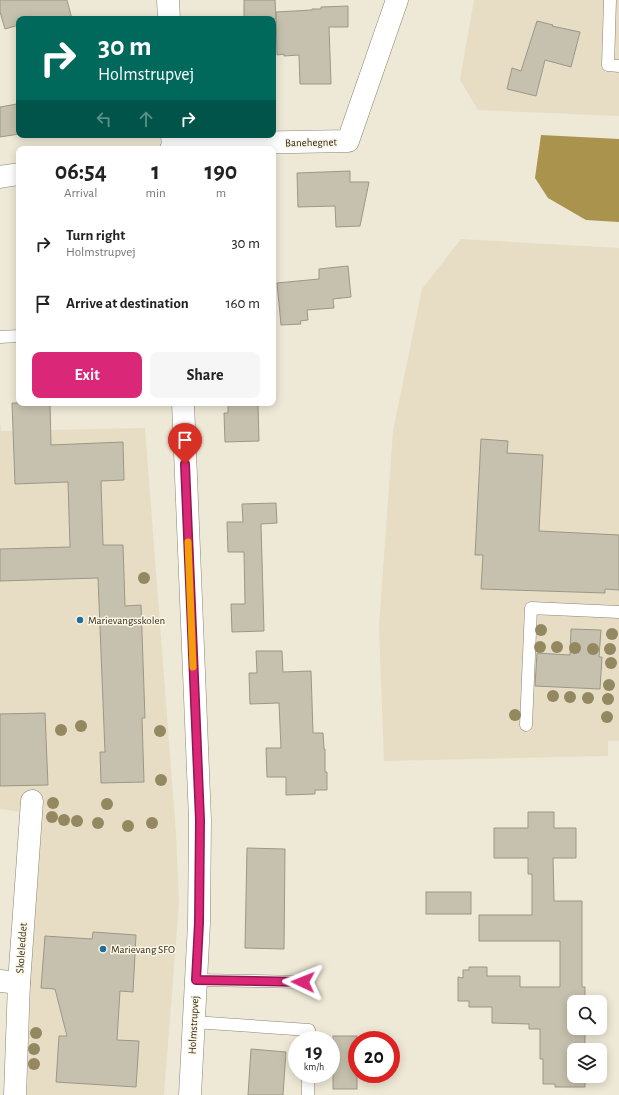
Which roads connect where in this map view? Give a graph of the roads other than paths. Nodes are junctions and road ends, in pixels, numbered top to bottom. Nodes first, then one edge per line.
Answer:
1 (168, 0) edge
2 (397, 0) edge
3 (610, 0) edge
4 (169, 16) edge
5 (619, 66) edge
6 (185, 146) edge
7 (16, 174) edge
8 (0, 177) edge
9 (16, 336) edge
10 (0, 337) edge
11 (183, 406) edge
12 (619, 612) edge
13 (526, 725) dead end
14 (32, 801) dead end
15 (196, 980) junction
16 (10, 982) edge
17 (303, 982) dead end
18 (194, 1022) junction
19 (309, 1031) edge
20 (308, 1083) edge
21 (15, 1095) edge
22 (190, 1095) edge
23 (308, 1095) edge

1 - 4 street
2 - 6 street, Banehegnet
3 - 5 lane
7 - 8 street
9 - 10 lane
11 - 15 street, Holmstrupvej
12 - 13 lane
14 - 16 street, Skoleleddet
15 - 17 lane
15 - 18 street, Holmstrupvej
16 - 21 street, Skoleleddet
18 - 19 lane
18 - 22 street, Holmstrupvej
20 - 23 lane

